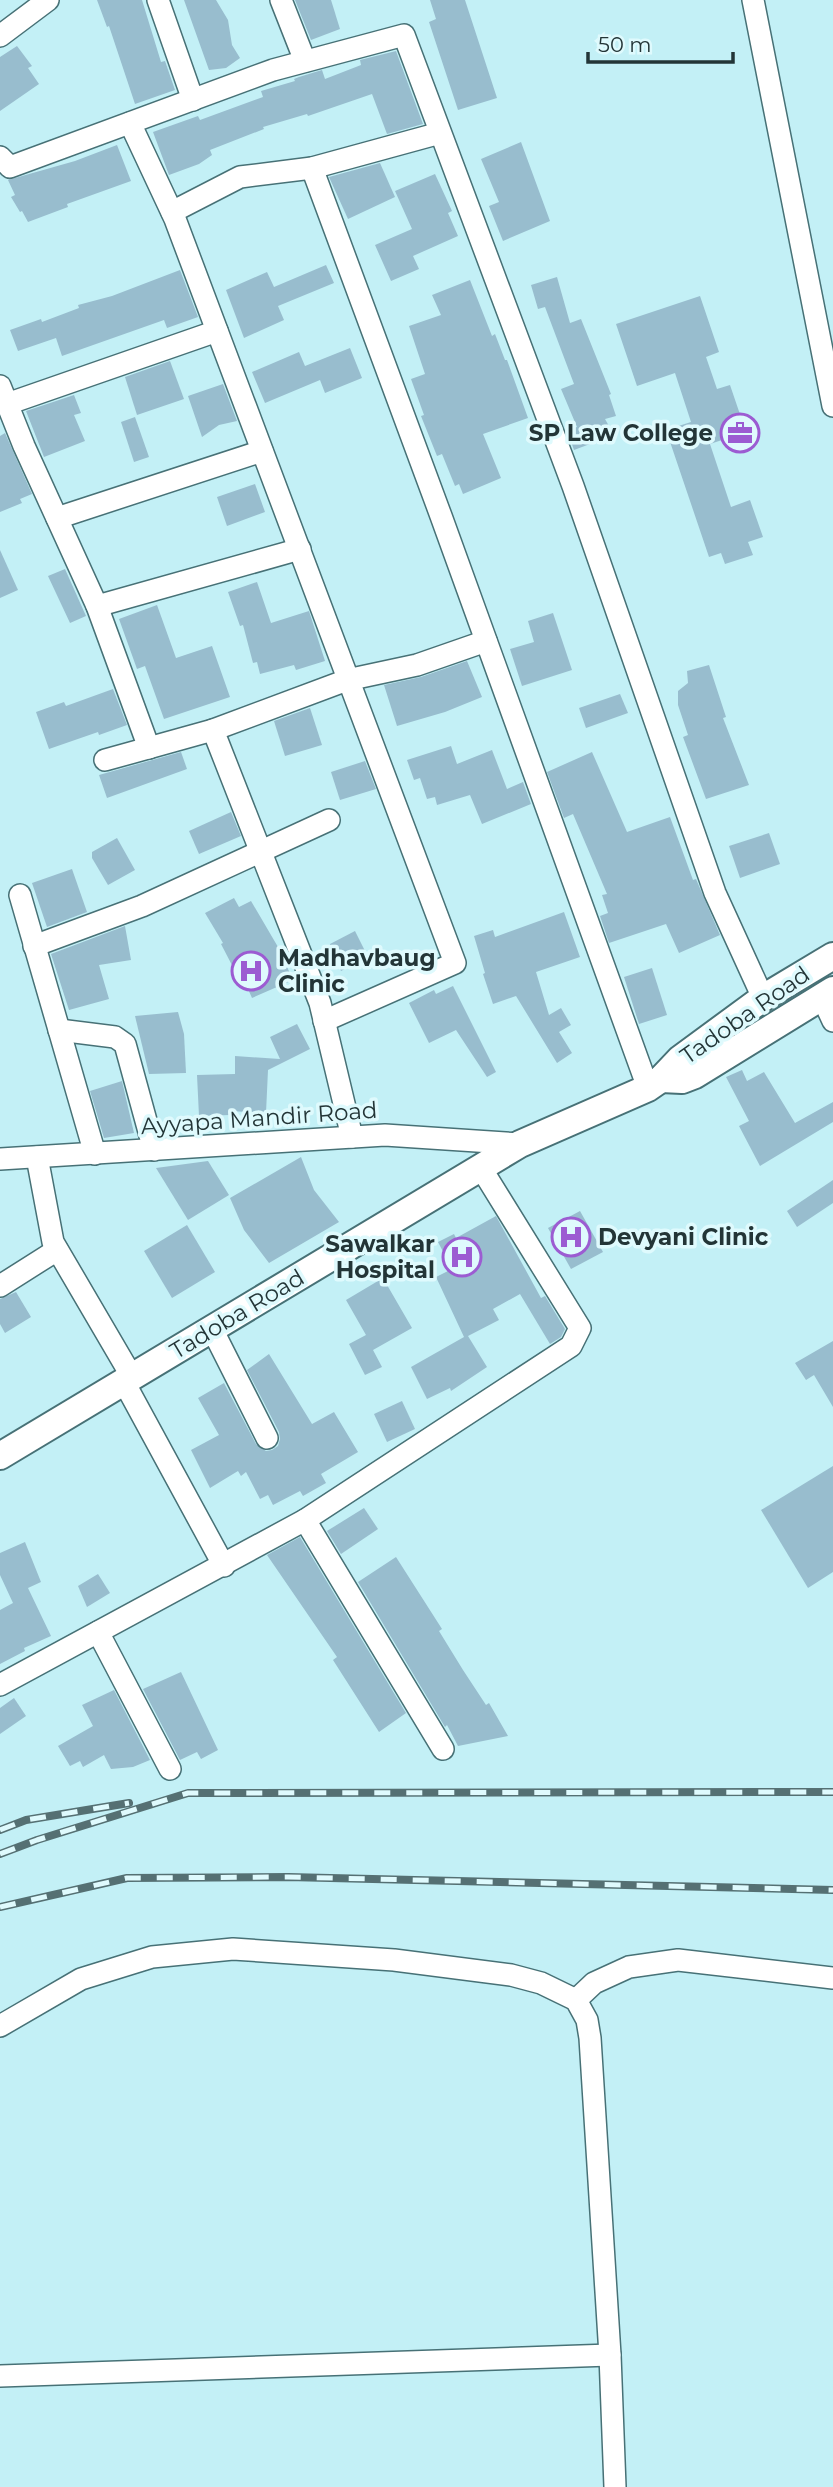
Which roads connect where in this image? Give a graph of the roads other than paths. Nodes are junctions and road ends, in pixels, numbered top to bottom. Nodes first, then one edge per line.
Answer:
1 (48, 0) edge
2 (158, 0) edge
3 (281, 0) edge
4 (753, 0) edge
5 (0, 36) edge
6 (305, 61) junction
7 (193, 100) junction
8 (130, 123) junction
9 (440, 133) junction
10 (0, 157) edge
11 (312, 167) junction
12 (172, 212) junction
13 (217, 331) junction
14 (4, 395) edge
15 (833, 407) edge
16 (262, 451) junction
17 (57, 517) junction
18 (300, 549) junction
19 (97, 606) junction
20 (486, 641) junction
21 (347, 680) junction
22 (214, 730) junction
23 (149, 748) junction
24 (105, 760) dead end
25 (329, 820) dead end
26 (262, 853) junction
27 (20, 895) dead end
28 (34, 946) junction
29 (833, 956) edge
30 (827, 993) edge
31 (763, 998) junction
32 (324, 1021) junction
33 (833, 1021) edge
34 (59, 1030) junction
35 (655, 1084) junction
36 (352, 1137) junction
37 (520, 1143) junction
38 (154, 1150) junction
39 (95, 1154) junction
40 (37, 1157) junction
41 (0, 1159) edge
42 (481, 1167) junction
43 (57, 1250) junction
44 (0, 1286) edge
45 (212, 1329) junction
46 (128, 1379) junction
47 (267, 1438) dead end
48 (0, 1456) edge
49 (305, 1520) junction
50 (224, 1566) junction
51 (98, 1632) junction
52 (0, 1685) edge
53 (443, 1749) dead end
54 (170, 1769) dead end
55 (833, 1978) edge
56 (576, 2000) junction
57 (0, 2026) edge
58 (610, 2354) junction
59 (0, 2376) edge
60 (615, 2487) edge

1 - 5 street
2 - 7 street
3 - 6 street
4 - 15 street
6 - 7 street
6 - 9 street
7 - 8 street
8 - 10 street
8 - 12 street
9 - 11 street
9 - 31 street
11 - 12 street
11 - 20 street
12 - 13 street
13 - 14 street
13 - 16 street
14 - 17 street
16 - 17 street
16 - 18 street
17 - 19 street
18 - 19 street
18 - 21 street
19 - 23 street
20 - 21 street
20 - 35 street
21 - 22 street
21 - 32 street
22 - 23 street
22 - 26 street
23 - 24 street
25 - 26 street
26 - 28 street
26 - 32 street
27 - 28 street
28 - 34 street
29 - 31 main road, Tadoba Road
30 - 33 street
30 - 35 main road, Tadoba Road
31 - 35 main road, Tadoba Road
32 - 36 street
34 - 38 street
34 - 39 street
35 - 37 main road, Tadoba Road
36 - 37 street, Ayyapa Mandir Road
36 - 38 street, Ayyapa Mandir Road
37 - 42 main road, Tadoba Road
38 - 39 street, Ayyapa Mandir Road
39 - 40 street, Ayyapa Mandir Road
40 - 41 street, Ayyapa Mandir Road
40 - 43 street
42 - 45 main road, Tadoba Road
42 - 49 street
43 - 44 street
43 - 46 street
45 - 46 main road, Tadoba Road
45 - 47 street
46 - 48 main road, Tadoba Road
46 - 50 street
49 - 50 street
49 - 53 street
50 - 51 street
51 - 52 street
51 - 54 street
55 - 56 street
56 - 57 street
56 - 58 street
58 - 59 street
58 - 60 street

